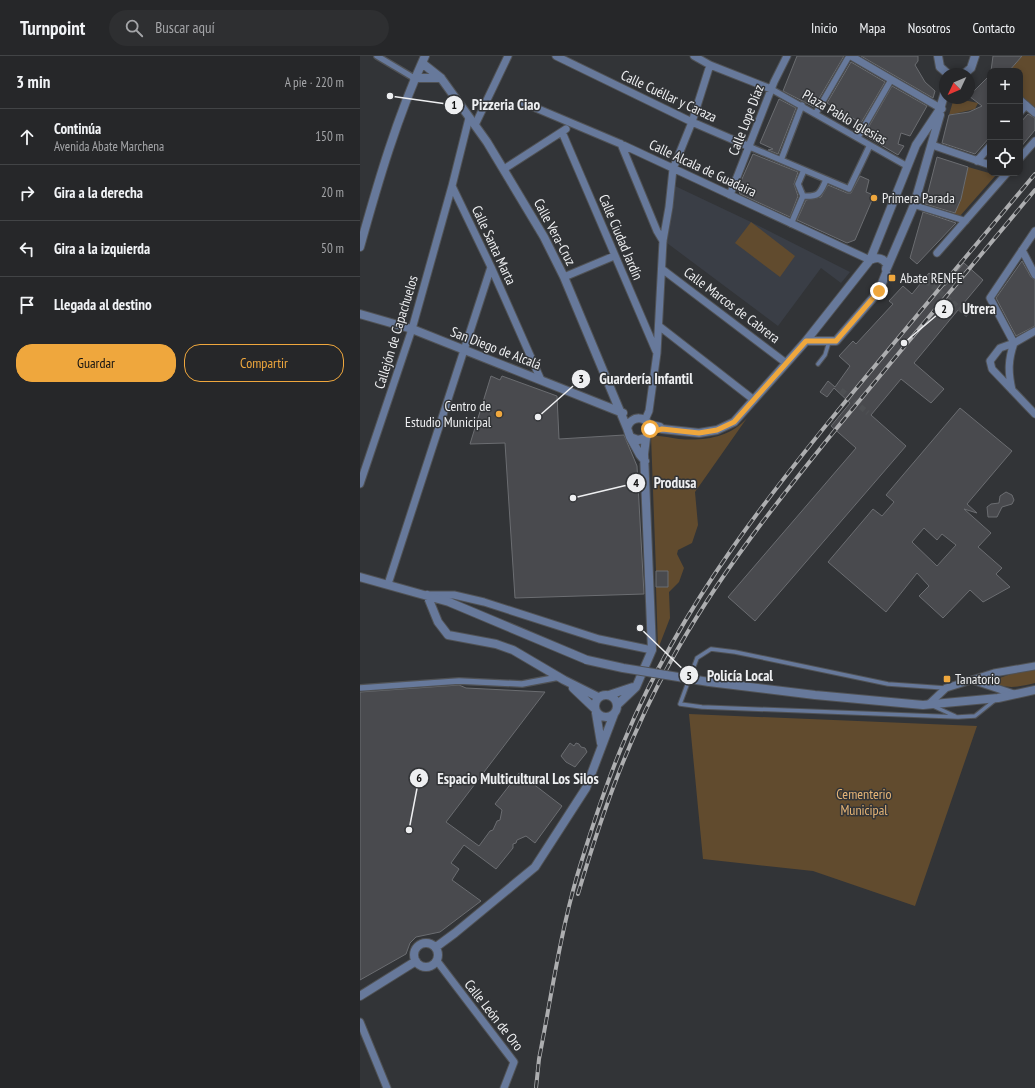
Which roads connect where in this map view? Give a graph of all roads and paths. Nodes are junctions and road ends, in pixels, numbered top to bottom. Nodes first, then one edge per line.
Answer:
1 (377, 56) edge
2 (508, 56) edge
3 (556, 56) edge
4 (694, 56) edge
5 (787, 56) edge
6 (850, 56) edge
7 (938, 56) edge
8 (975, 56) edge
9 (710, 65) junction
10 (420, 67) edge
11 (942, 68) edge
12 (972, 68) edge
13 (441, 78) junction
14 (891, 80) junction
15 (771, 89) junction
16 (1023, 102) edge
17 (524, 103) dead end
18 (942, 104) edge
19 (943, 104) edge
20 (802, 105) junction
21 (1026, 105) junction
22 (1023, 108) edge
23 (941, 109) junction
24 (816, 113) junction
25 (1035, 113) edge
26 (469, 118) junction
27 (692, 122) junction
28 (571, 124) junction
29 (475, 125) junction
30 (562, 132) junction
31 (858, 138) junction
32 (1035, 141) edge
33 (621, 144) junction
34 (870, 145) junction
35 (932, 145) junction
36 (750, 147) junction
37 (987, 149) edge
38 (1023, 155) edge
39 (781, 160) junction
40 (977, 161) junction
41 (987, 164) edge
42 (907, 166) junction
43 (504, 169) junction
44 (673, 169) junction
45 (804, 170) junction
46 (1004, 176) edge
47 (826, 180) junction
48 (452, 186) junction
49 (730, 195) junction
50 (803, 196) junction
51 (914, 205) junction
52 (966, 221) junction
53 (791, 224) junction
54 (1035, 231) edge
55 (663, 241) junction
56 (360, 247) edge
57 (1022, 250) junction
58 (937, 253) dead end
59 (614, 256) junction
60 (870, 260) junction
61 (491, 267) junction
62 (662, 269) junction
63 (886, 271) junction
64 (1035, 275) edge
65 (564, 277) junction
66 (360, 314) edge
67 (820, 325) junction
68 (659, 326) junction
69 (412, 329) junction
70 (1035, 331) edge
71 (806, 341) junction
72 (826, 342) junction
73 (1014, 343) junction
74 (463, 350) junction
75 (657, 353) junction
76 (786, 363) junction
77 (818, 364) dead end
78 (541, 380) junction
79 (1012, 390) junction
80 (754, 400) junction
81 (620, 412) junction
82 (1035, 414) edge
83 (634, 419) junction
84 (647, 422) junction
85 (627, 428) junction
86 (662, 429) junction
87 (648, 435) junction
88 (630, 437) junction
89 (645, 461) junction
90 (360, 484) edge
91 (360, 577) edge
92 (388, 584) junction
93 (427, 595) junction
94 (652, 650) junction
95 (1035, 666) edge
96 (561, 679) junction
97 (975, 681) junction
98 (636, 687) junction
99 (360, 688) edge
100 (946, 688) junction
101 (1035, 690) edge
102 (1014, 694) junction
103 (609, 695) junction
104 (598, 697) junction
105 (998, 698) junction
106 (929, 704) junction
107 (617, 705) junction
108 (595, 710) junction
109 (614, 714) junction
110 (958, 717) junction
111 (601, 746) junction
112 (436, 947) junction
113 (416, 961) junction
114 (437, 961) junction
115 (360, 996) edge
116 (360, 1022) edge
117 (387, 1088) edge
118 (504, 1088) edge

1 - 10 street
2 - 29 street
3 - 27 street, Calle Cuéllar y Caraza
4 - 9 street
5 - 15 street, Calle Lope Díaz
6 - 14 street
6 - 24 street
7 - 11 street
8 - 12 street
9 - 15 street
9 - 27 street
10 - 13 street, Calle Vera-Cruz
10 - 13 street
10 - 56 street
13 - 26 street, Calle Vera-Cruz
14 - 23 street
14 - 31 street
15 - 20 street, Plaza Pablo Iglesias
15 - 36 street, Calle Lope Díaz
16 - 21 street
17 - 28 street, Calle Alcala de Guadaira
18 - 23 street
19 - 23 street
20 - 24 street, Plaza Pablo Iglesias
20 - 39 street
21 - 22 street
21 - 25 street
23 - 35 street
23 - 42 street
24 - 31 street, Plaza Pablo Iglesias
26 - 29 street, Calle Vera-Cruz
26 - 48 street
27 - 36 street, Calle Cuéllar y Caraza
27 - 44 street
28 - 30 street
28 - 33 street, Calle Alcala de Guadaira
29 - 43 street, Calle Vera-Cruz
30 - 43 street
30 - 59 street, Calle Ciudad Jardín
31 - 34 street, Plaza Pablo Iglesias
32 - 38 street
33 - 44 street, Calle Alcala de Guadaira
33 - 55 street
34 - 42 street, Plaza Pablo Iglesias
34 - 47 street
35 - 40 street
35 - 51 street
36 - 39 street
36 - 49 street, Calle Lope Díaz
37 - 40 street
39 - 45 street
40 - 41 street
42 - 60 street
43 - 65 street, Calle Vera-Cruz
44 - 49 street, Calle Alcala de Guadaira
44 - 55 street
45 - 47 street
45 - 50 street
46 - 52 street
47 - 50 street
48 - 61 street, Calle Santa Marta
48 - 69 street, Callejón de Capachuelos
49 - 53 street, Calle Alcala de Guadaira
50 - 53 street
51 - 52 street
51 - 63 street
52 - 58 street
53 - 60 street, Calle Alcala de Guadaira
54 - 57 street
55 - 62 street
57 - 64 street
57 - 73 street
59 - 65 street
59 - 75 street, Calle Ciudad Jardín
60 - 63 street
60 - 67 street
61 - 74 street
61 - 78 street, Calle Santa Marta
62 - 68 street
62 - 76 street, Calle Marcos de Cabrera
63 - 72 street
65 - 81 street, Calle Vera-Cruz
66 - 69 street, San Diego de Alcalá
67 - 71 street
67 - 72 street
68 - 75 street
68 - 80 street
69 - 74 street, San Diego de Alcalá
69 - 90 street, Callejón de Capachuelos
70 - 73 street
71 - 72 street
71 - 76 street
72 - 77 lane
73 - 79 street
73 - 79 street
74 - 78 street, San Diego de Alcalá
74 - 92 street
75 - 84 street
76 - 80 street
78 - 81 street, San Diego de Alcalá
79 - 82 street
80 - 86 street
81 - 83 street, San Diego de Alcalá
81 - 85 street
83 - 84 street
83 - 85 street
84 - 86 street
84 - 87 street
85 - 88 street
86 - 87 street
87 - 88 street
87 - 89 street
88 - 89 street
89 - 94 street
91 - 92 street
92 - 93 street
93 - 94 street
93 - 96 street
93 - 106 street, bridge
94 - 98 street
95 - 97 street
96 - 99 street
96 - 104 street
96 - 108 street
97 - 100 street
97 - 102 street
98 - 103 street
98 - 107 street
100 - 106 street
100 - 110 lane
101 - 102 street
102 - 105 street
103 - 104 street
103 - 107 street
104 - 108 street
105 - 106 street
105 - 110 lane
106 - 110 lane
107 - 109 street
108 - 109 street
108 - 111 street
109 - 111 street
111 - 112 street
112 - 113 street
112 - 114 street
113 - 114 street
113 - 115 street
114 - 118 street, Calle León de Oro
116 - 117 street

